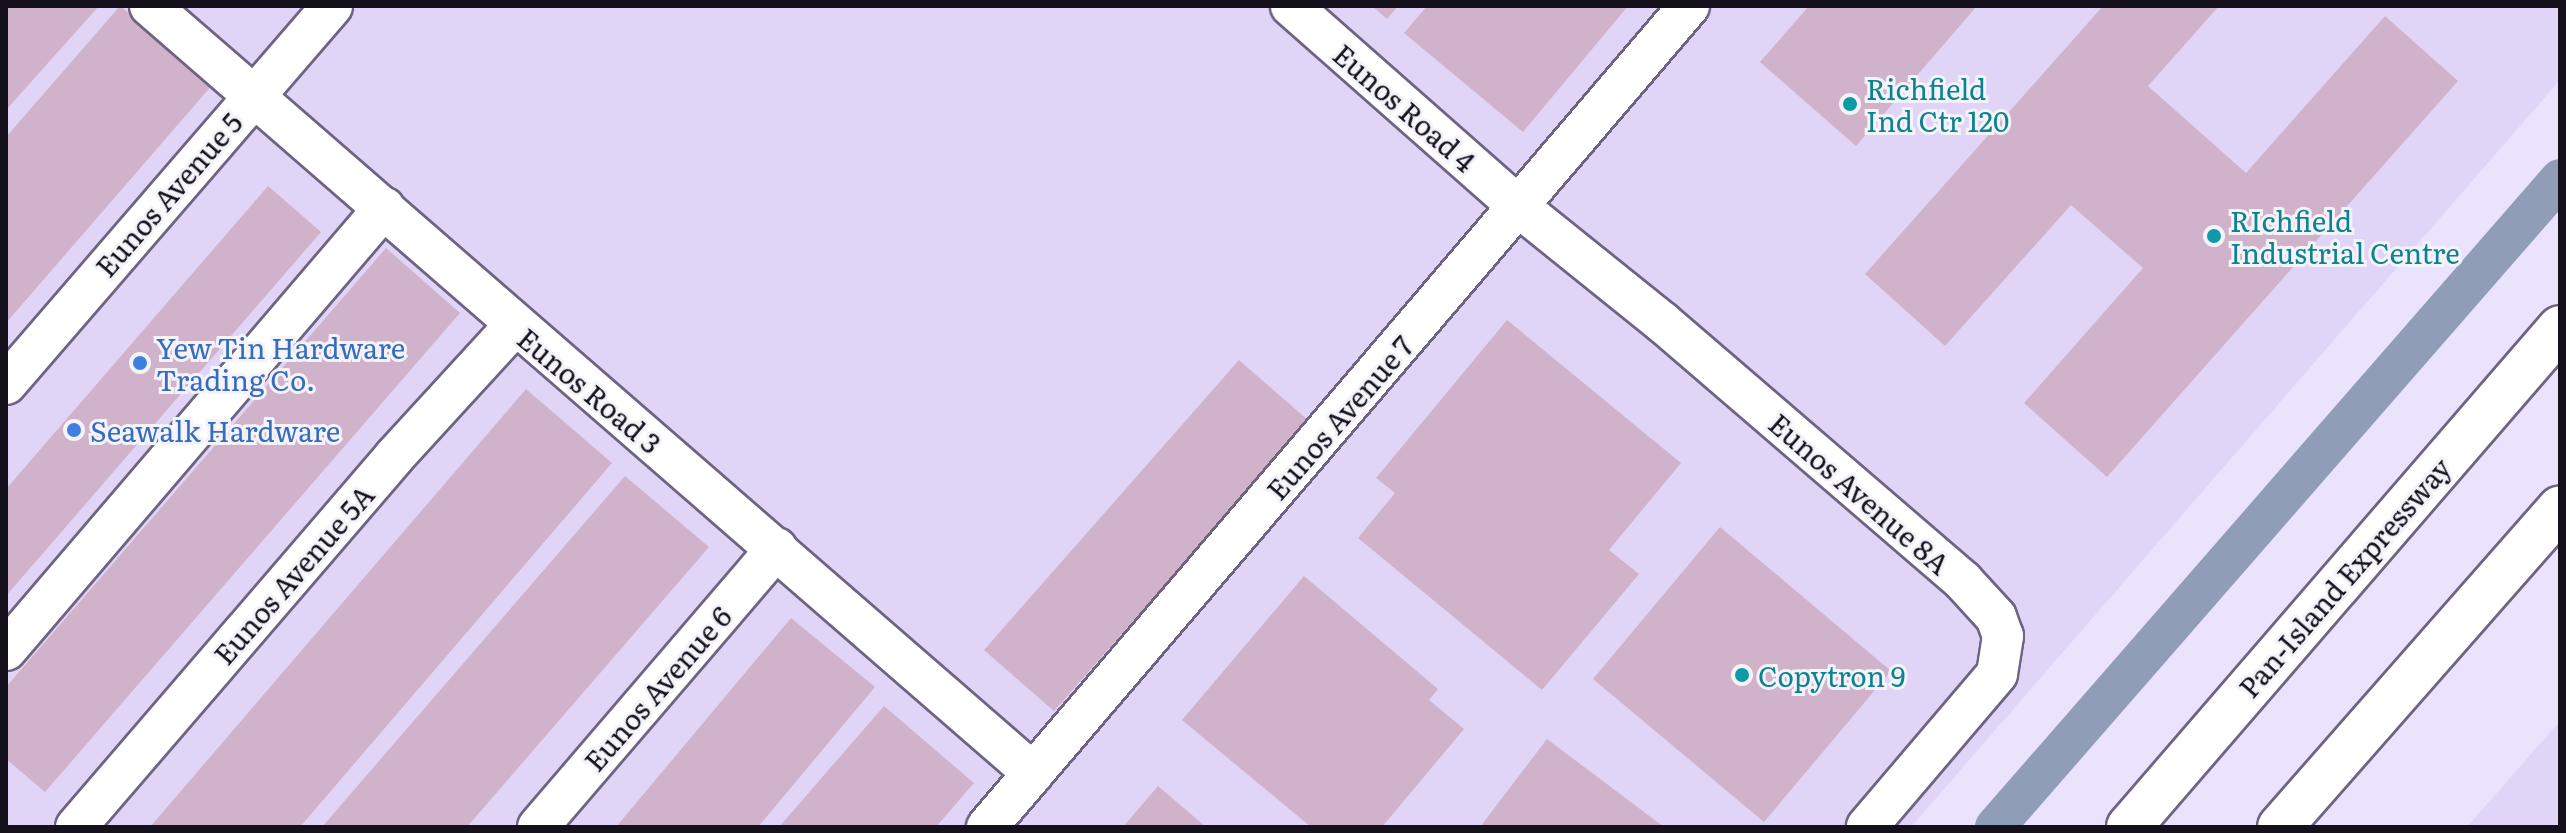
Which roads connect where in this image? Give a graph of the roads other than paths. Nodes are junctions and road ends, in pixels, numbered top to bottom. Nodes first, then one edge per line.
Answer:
1 (150, 6) edge
2 (332, 6) edge
3 (1291, 6) edge
4 (1689, 6) edge
5 (254, 95) junction
6 (1519, 207) junction
7 (384, 208) junction
8 (514, 326) junction
9 (2560, 328) edge
10 (6, 384) edge
11 (2560, 508) edge
12 (777, 548) junction
13 (6, 650) edge
14 (1033, 773) junction
15 (76, 827) edge
16 (538, 827) edge
17 (987, 827) edge
18 (1867, 827) edge
19 (2129, 827) edge
20 (2280, 827) edge

1 - 5 street, Eunos Road 3
2 - 5 street, Eunos Avenue 5
3 - 6 street, Eunos Road 4
4 - 6 street, Eunos Avenue 7
5 - 7 street, Eunos Road 3
5 - 10 street, Eunos Avenue 5
6 - 14 street, Eunos Avenue 7
6 - 18 street, Eunos Avenue 8A
7 - 8 street, Eunos Road 3
7 - 13 street
8 - 12 street, Eunos Road 3
8 - 15 street, Eunos Avenue 5A
9 - 19 highway, Pan-Island Expressway
11 - 20 highway
12 - 14 street, Eunos Road 3
12 - 16 street, Eunos Avenue 6
14 - 17 street, Eunos Avenue 7

